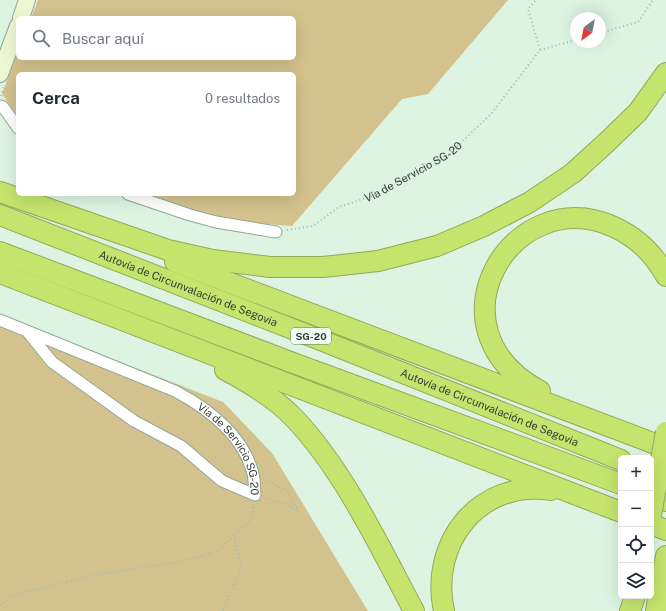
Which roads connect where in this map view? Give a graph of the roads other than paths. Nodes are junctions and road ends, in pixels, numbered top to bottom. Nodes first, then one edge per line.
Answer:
1 (27, 0) edge
2 (22, 16) edge
3 (16, 33) edge
4 (666, 73) edge
5 (2, 79) edge
6 (0, 106) edge
7 (16, 125) edge
8 (0, 192) edge
9 (134, 196) edge
10 (0, 215) edge
11 (276, 232) road end
12 (0, 252) edge
13 (0, 273) edge
14 (666, 276) edge
15 (115, 316) junction
16 (0, 320) edge
17 (27, 331) junction
18 (601, 424) junction
19 (666, 432) edge
20 (666, 448) edge
21 (618, 459) edge
22 (654, 472) edge
23 (666, 477) edge
24 (618, 483) edge
25 (654, 496) edge
26 (654, 498) edge
27 (666, 501) edge
28 (602, 505) junction
29 (618, 511) edge
30 (654, 525) edge
31 (666, 530) edge
32 (665, 560) edge
33 (393, 572) junction
34 (634, 599) edge
35 (414, 611) edge
36 (418, 611) edge
37 (444, 611) edge
38 (631, 611) edge
39 (656, 611) edge

1 - 2 main road
3 - 5 main road
4 - 8 highway
6 - 7 street
8 - 18 highway
9 - 11 street
10 - 21 highway, Autovía de Circunvalación de Segovia / SG-20
12 - 24 highway, Autovía de Circunvalación de Segovia
13 - 15 highway
14 - 18 highway
15 - 28 highway
15 - 33 highway
16 - 17 street, Vía de Servicio SG-20
17 - 17 street, Vía de Servicio SG-20
18 - 20 highway
19 - 26 highway, bridge
22 - 23 highway
25 - 27 highway
28 - 29 highway
28 - 37 highway
30 - 31 highway
32 - 39 highway
33 - 35 highway
33 - 36 highway
34 - 38 highway

